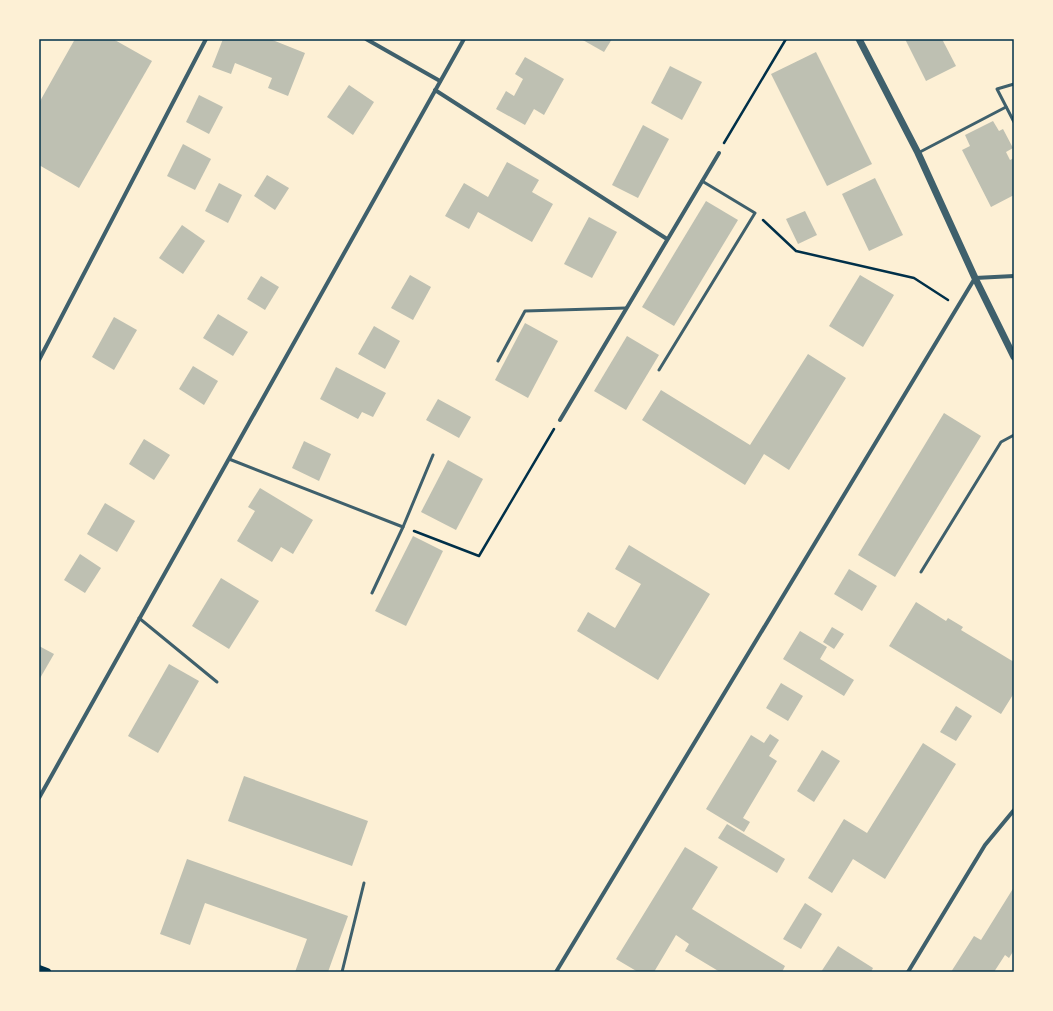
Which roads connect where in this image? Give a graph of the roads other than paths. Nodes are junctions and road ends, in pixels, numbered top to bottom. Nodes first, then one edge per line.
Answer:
1 (206, 39) edge
2 (366, 39) edge
3 (464, 39) edge
4 (859, 39) edge
5 (440, 81) junction
6 (1014, 84) edge
7 (435, 90) junction
8 (1006, 107) junction
9 (1014, 122) edge
10 (719, 152) road end
11 (918, 153) junction
12 (702, 180) junction
13 (667, 239) junction
14 (1014, 276) edge
15 (975, 278) junction
16 (626, 308) junction
17 (1014, 356) edge
18 (39, 360) edge
19 (498, 361) dead end
20 (658, 370) dead end
21 (560, 420) road end
22 (1014, 435) edge
23 (433, 455) dead end
24 (229, 459) junction
25 (402, 527) junction
26 (921, 572) dead end
27 (372, 592) dead end
28 (140, 618) junction
29 (217, 682) dead end
30 (39, 798) edge
31 (1014, 810) edge
32 (364, 883) dead end
33 (39, 969) edge
34 (47, 972) edge
35 (342, 972) edge
36 (556, 972) edge
37 (908, 972) edge

1 - 18 street
2 - 5 street
3 - 5 street
4 - 11 street
5 - 7 street
6 - 8 lane
7 - 13 street
7 - 24 street
8 - 9 lane
8 - 11 lane
10 - 12 street
11 - 15 street
12 - 13 street
12 - 20 lane
13 - 16 street
14 - 15 street
15 - 17 street
15 - 36 street
16 - 19 lane
16 - 21 street
22 - 26 lane
23 - 25 lane
24 - 25 lane
24 - 28 street
25 - 27 lane
28 - 29 lane
28 - 30 street
31 - 37 street
32 - 35 lane
33 - 34 main road

